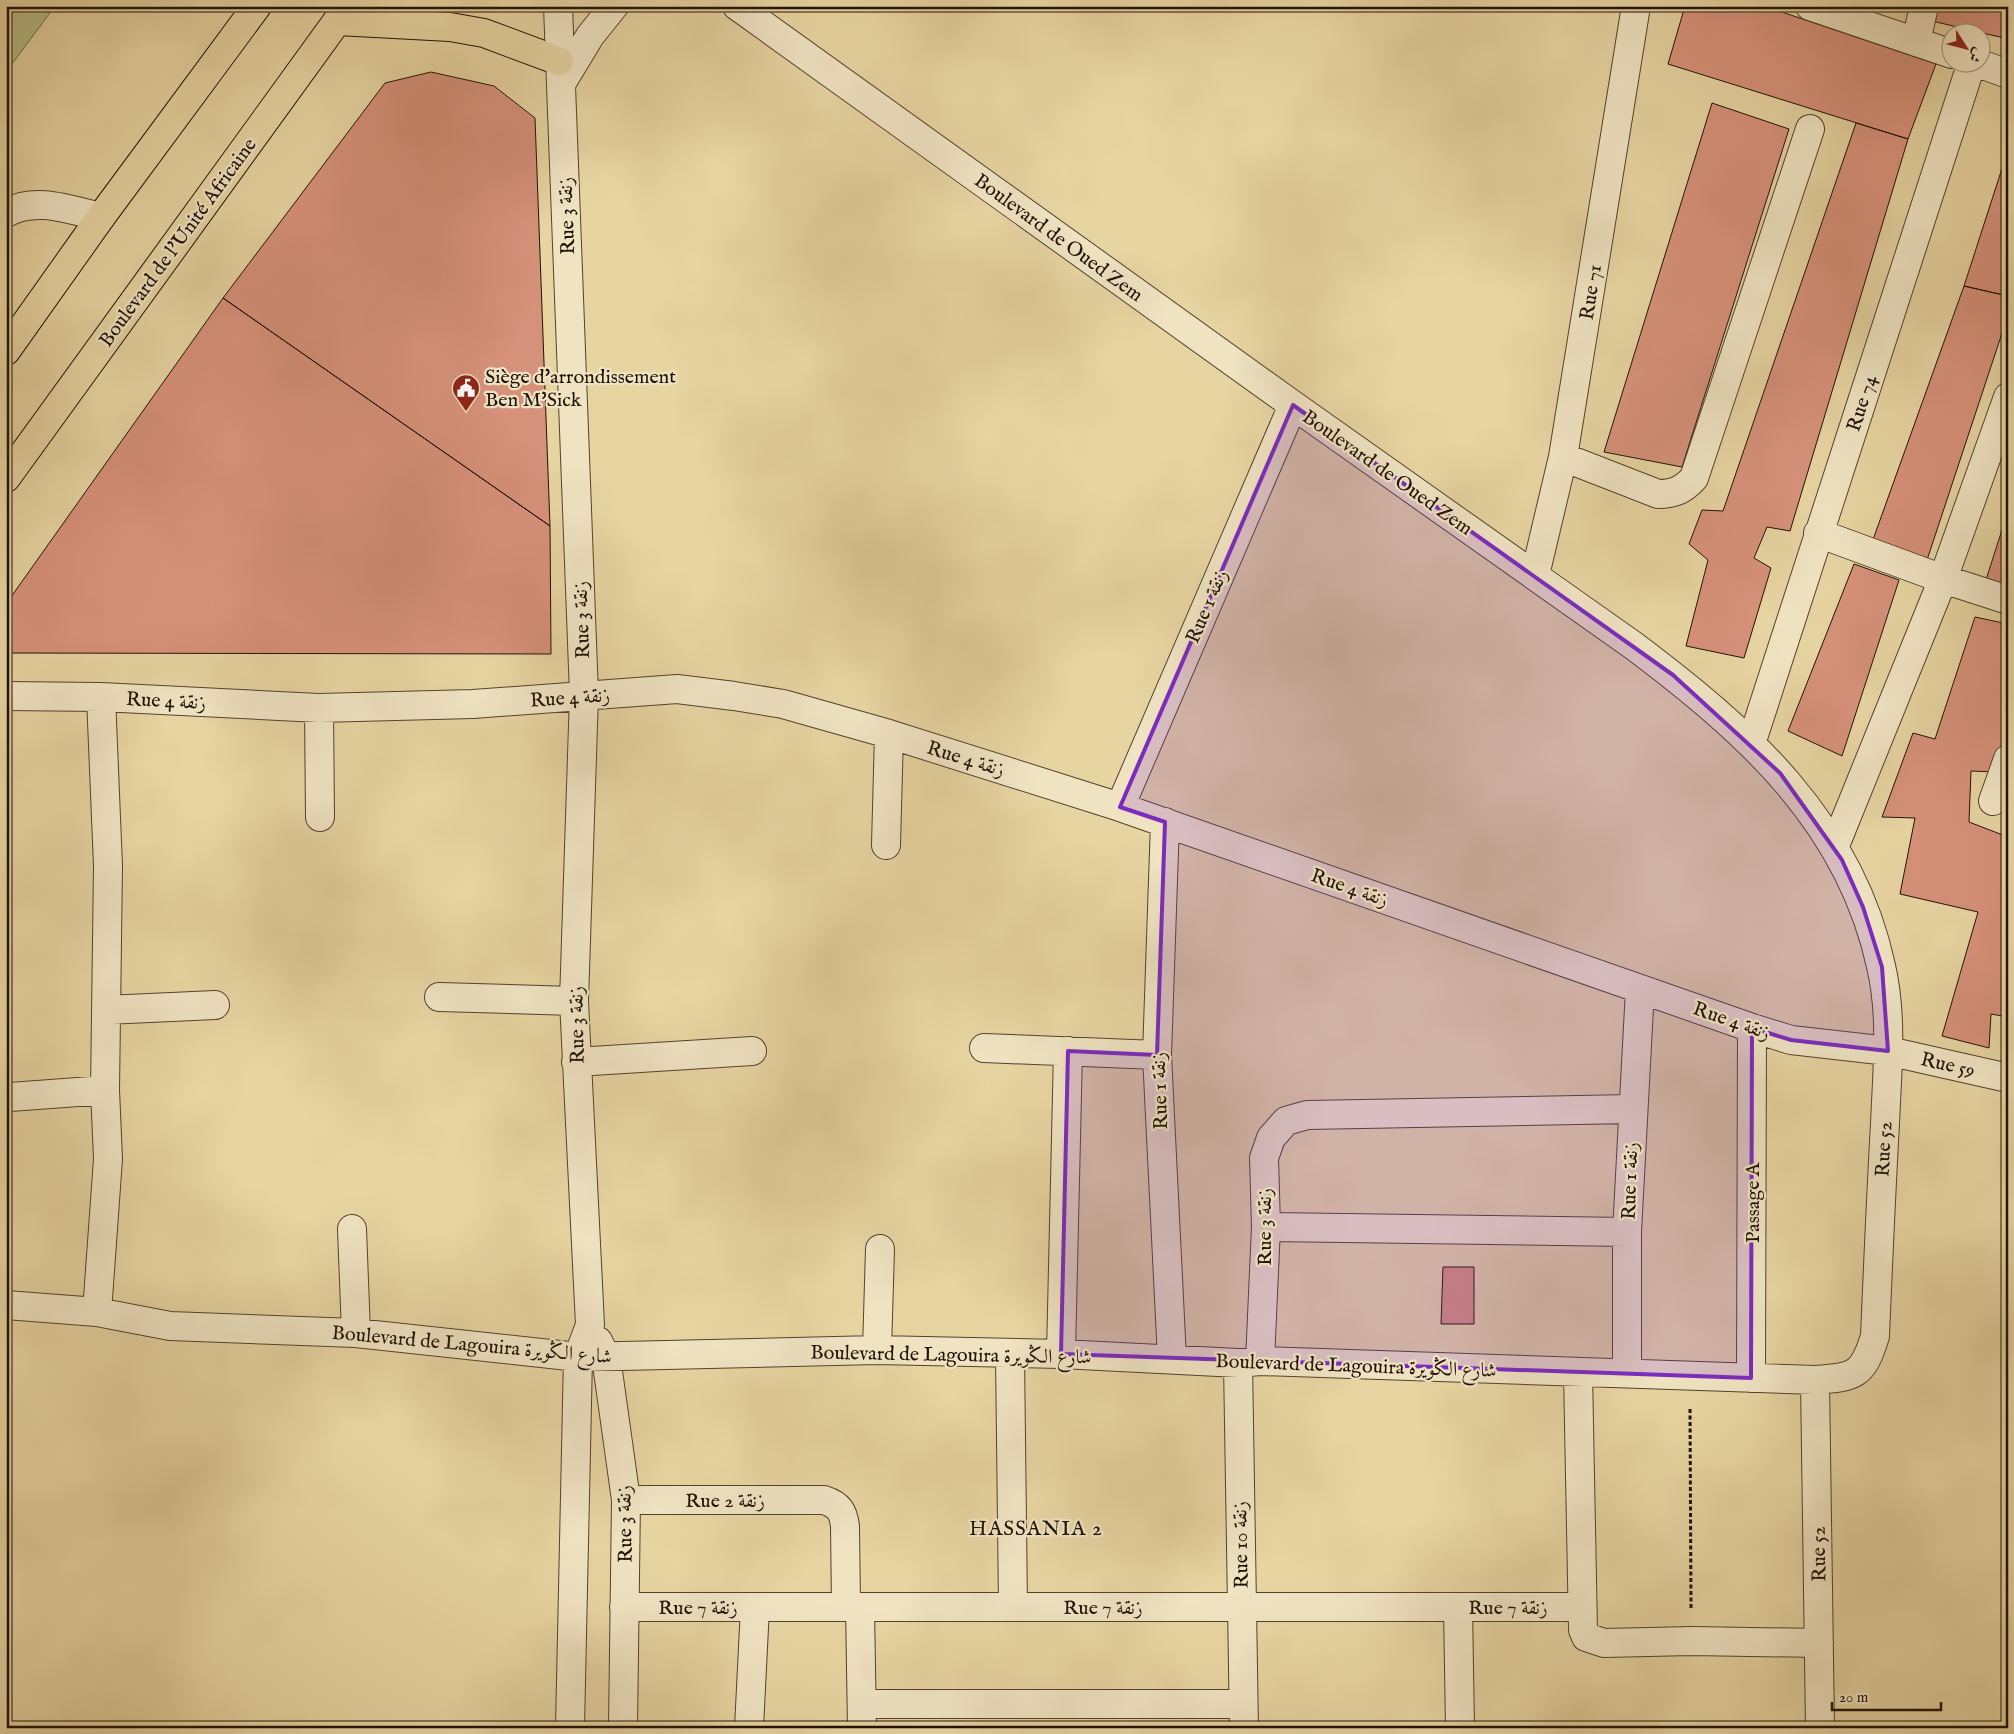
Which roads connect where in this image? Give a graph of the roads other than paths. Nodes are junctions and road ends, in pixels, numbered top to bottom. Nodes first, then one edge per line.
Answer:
1 (256, 6) edge
2 (558, 6) edge
3 (614, 6) edge
4 (737, 6) edge
5 (1636, 6) edge
6 (1810, 6) edge
7 (1924, 6) edge
8 (343, 13) edge
9 (1916, 42) junction
10 (1942, 51) edge
11 (1992, 69) edge
12 (1970, 72) edge
13 (560, 73) junction
14 (2008, 74) edge
15 (1810, 129) dead end
16 (6, 213) edge
17 (101, 217) junction
18 (6, 351) edge
19 (2008, 397) edge
20 (1292, 405) junction
21 (1564, 457) junction
22 (6, 478) edge
23 (1818, 533) junction
24 (1535, 575) junction
25 (1943, 578) junction
26 (2008, 600) edge
27 (584, 695) junction
28 (6, 696) edge
29 (101, 697) junction
30 (319, 708) junction
31 (889, 734) junction
32 (1751, 744) junction
33 (2008, 759) edge
34 (1993, 801) dead end
35 (1120, 807) junction
36 (320, 817) dead end
37 (1164, 822) junction
38 (886, 845) dead end
39 (1834, 848) junction
40 (1640, 989) junction
41 (439, 997) dead end
42 (574, 1001) junction
43 (215, 1005) dead end
44 (106, 1010) junction
45 (1752, 1028) junction
46 (984, 1048) dead end
47 (752, 1051) dead end
48 (1888, 1051) junction
49 (1068, 1052) junction
50 (1157, 1055) junction
51 (576, 1062) junction
52 (2008, 1078) edge
53 (105, 1090) junction
54 (10, 1097) dead end
55 (1632, 1108) junction
56 (1266, 1227) junction
57 (352, 1229) dead end
58 (1627, 1232) junction
59 (880, 1249) dead end
60 (6, 1305) edge
61 (97, 1312) junction
62 (590, 1324) junction
63 (356, 1333) junction
64 (1875, 1336) joint
65 (878, 1350) junction
66 (1010, 1354) junction
67 (1061, 1354) junction
68 (578, 1357) junction
69 (606, 1357) junction
70 (1172, 1359) junction
71 (1249, 1362) junction
72 (1578, 1373) junction
73 (1626, 1373) junction
74 (1751, 1378) junction
75 (1815, 1380) junction
76 (626, 1500) junction
77 (624, 1607) junction
78 (755, 1607) junction
79 (853, 1607) junction
80 (1013, 1607) junction
81 (1241, 1607) junction
82 (1458, 1607) junction
83 (1582, 1607) junction
84 (1819, 1643) junction
85 (862, 1716) edge
86 (1244, 1716) edge
87 (570, 1728) edge
88 (623, 1728) edge
89 (750, 1728) edge
90 (1460, 1728) edge
91 (1820, 1728) edge

1 - 17 main road
2 - 13 street, Rue 3 زنقة
3 - 13 street
4 - 20 street, Boulevard de Oued Zem
5 - 21 street, Rue 71
6 - 9 street
7 - 9 street
8 - 13 main road
8 - 22 main road, Boulevard de l'Unité Africaine
9 - 10 street
11 - 14 street
12 - 23 street, Rue 74
13 - 27 street, Rue 3 زنقة
15 - 21 street
16 - 17 street
17 - 18 main road
19 - 25 street
20 - 24 street, Boulevard de Oued Zem
20 - 35 street, Rue 1 زنقة
21 - 24 street, Rue 71
23 - 25 street
23 - 32 street, Rue 74
24 - 32 street, Boulevard de Oued Zem
25 - 26 street
25 - 39 street
27 - 30 street, Rue 4 زنقة
27 - 31 street, Rue 4 زنقة
27 - 42 street, Rue 3 زنقة
28 - 29 street, Rue 4 زنقة
29 - 30 street, Rue 4 زنقة
29 - 44 street
30 - 36 street
31 - 35 street, Rue 4 زنقة
31 - 38 street
32 - 39 street, Boulevard de Oued Zem
33 - 34 street
35 - 37 street, Rue 4 زنقة
37 - 40 street, Rue 4 زنقة
37 - 50 street, Rue 1 زنقة
39 - 48 street, Boulevard de Oued Zem
40 - 45 street, Rue 4 زنقة
40 - 55 street, Rue 1 زنقة
41 - 42 street
42 - 51 street, Rue 3 زنقة
43 - 44 street
44 - 53 street
45 - 48 street, Rue 4 زنقة
45 - 74 street, Passage A
46 - 49 street
47 - 51 street
48 - 52 street, Rue 59
48 - 64 street, Rue 52
49 - 50 street
49 - 67 street
50 - 70 street, Rue 1 زنقة
51 - 62 street, Rue 3 زنقة
53 - 54 street
53 - 61 street
55 - 56 street, Rue 3 زنقة
55 - 58 street, Rue 1 زنقة
56 - 58 street
56 - 71 street, Rue 3 زنقة
57 - 63 street
58 - 73 street, Rue 1 زنقة
59 - 65 street
60 - 61 street, Boulevard de Lagouira شارع الڭويرة
61 - 63 street, Boulevard de Lagouira شارع الڭويرة
62 - 68 street, Rue 3 زنقة
62 - 69 street, Rue 3 زنقة
63 - 68 street, Boulevard de Lagouira شارع الڭويرة
64 - 75 street, Boulevard de Lagouira شارع الڭويرة
65 - 66 street, Boulevard de Lagouira شارع الڭويرة
65 - 69 street, Boulevard de Lagouira شارع الڭويرة
66 - 67 street, Boulevard de Lagouira شارع الڭويرة
66 - 80 street
67 - 70 street, Boulevard de Lagouira شارع الڭويرة
68 - 69 street, Boulevard de Lagouira شارع الڭويرة
68 - 87 street, Rue 3 زنقة
69 - 76 street, Rue 3 زنقة
70 - 71 street, Boulevard de Lagouira شارع الڭويرة
71 - 72 street, Boulevard de Lagouira شارع الڭويرة
71 - 81 street, Rue 10 زنقة
72 - 73 street, Boulevard de Lagouira شارع الڭويرة
72 - 83 street
73 - 74 street, Boulevard de Lagouira شارع الڭويرة
74 - 75 street, Boulevard de Lagouira شارع الڭويرة
75 - 84 street, Rue 52
76 - 77 street, Rue 3 زنقة
76 - 79 street, Rue 2 زنقة
77 - 78 street, Rue 7 زنقة
77 - 88 street, Rue 3 زنقة
78 - 79 street, Rue 7 زنقة
78 - 89 street
79 - 80 street, Rue 7 زنقة
79 - 85 street
80 - 81 street, Rue 7 زنقة
81 - 82 street, Rue 7 زنقة
81 - 86 street, Rue 10 زنقة
82 - 83 street, Rue 7 زنقة
82 - 90 street
83 - 84 street
84 - 91 street, Rue 52
85 - 86 street

